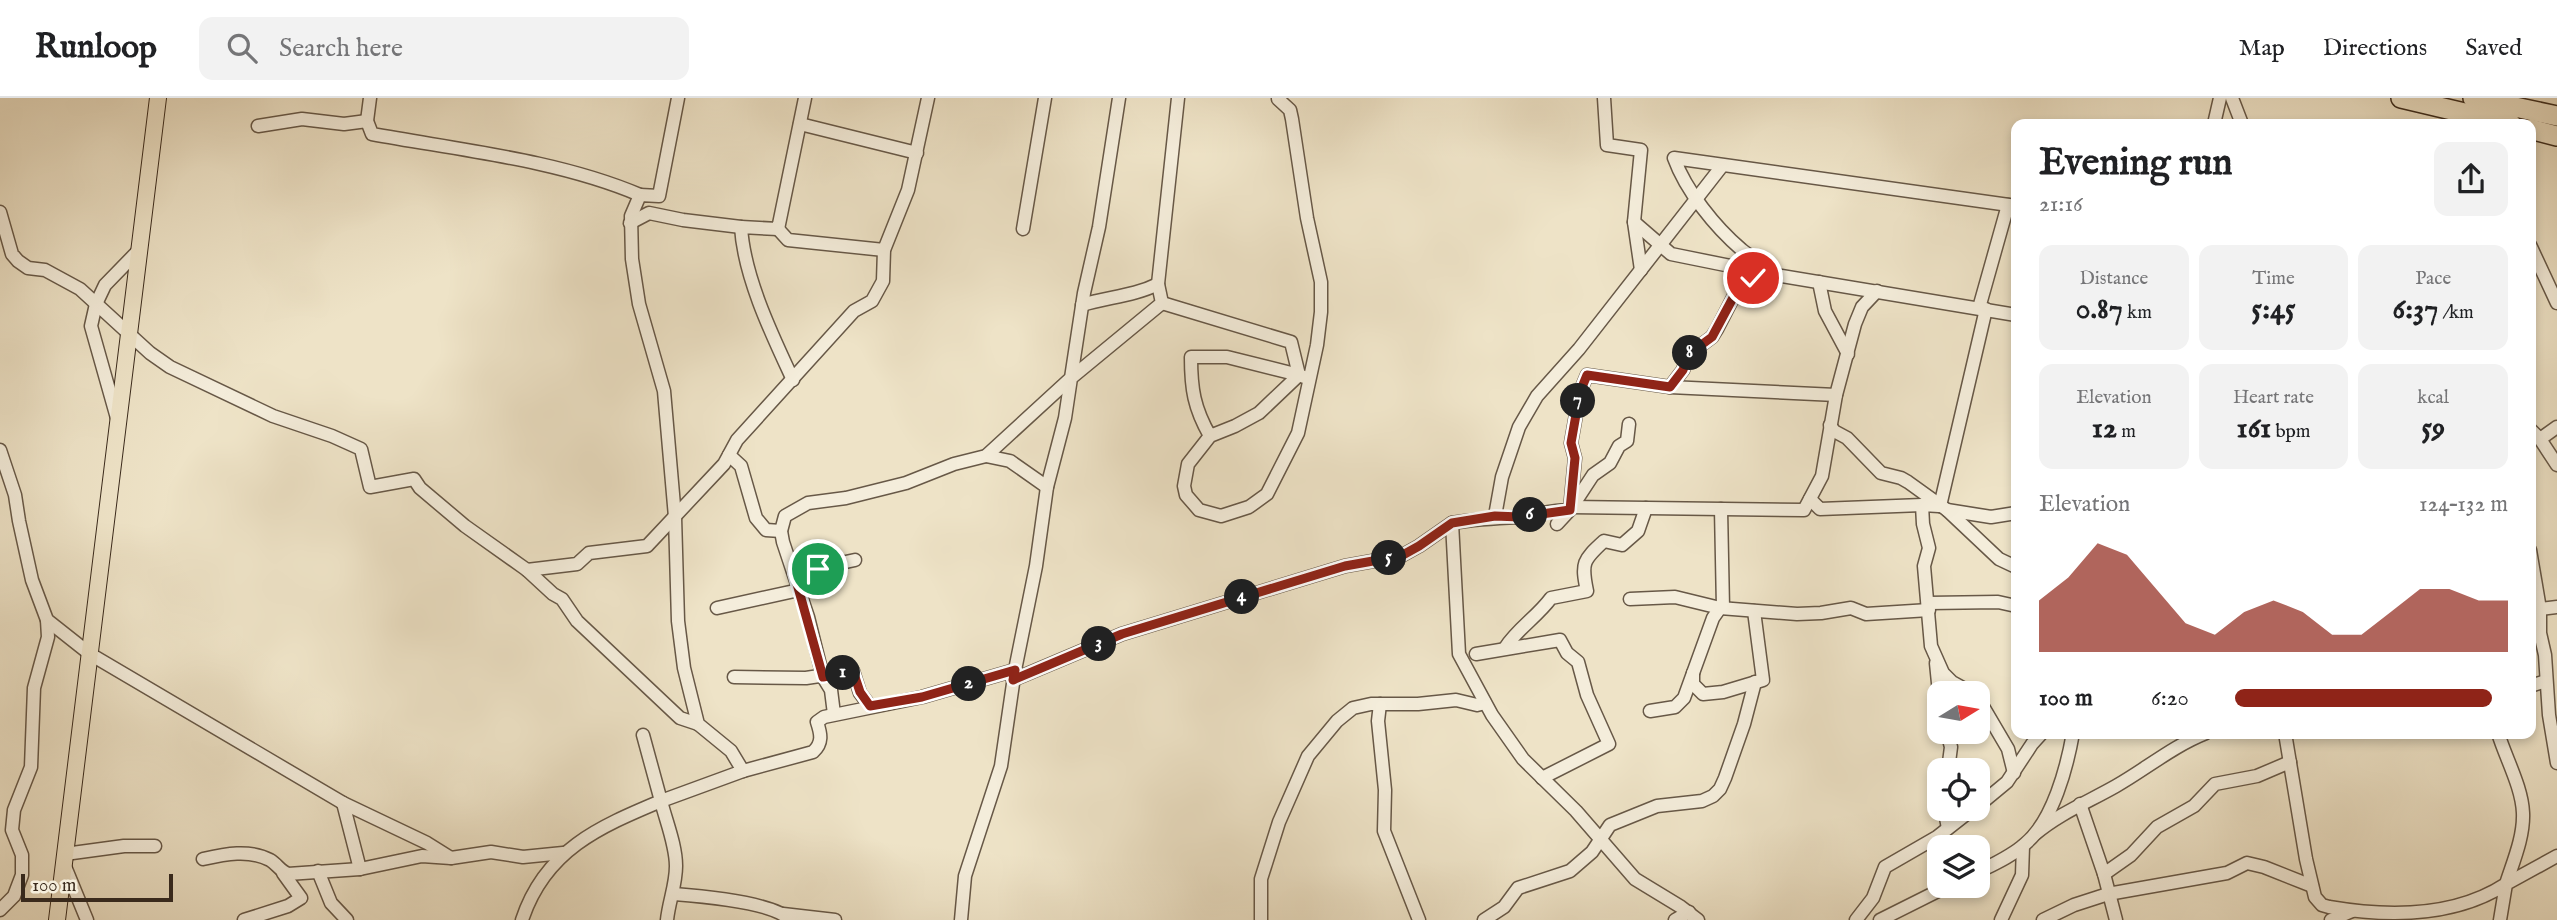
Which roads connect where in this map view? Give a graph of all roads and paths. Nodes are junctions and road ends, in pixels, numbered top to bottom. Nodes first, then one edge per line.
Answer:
1 (158, 98) edge
2 (370, 98) edge
3 (678, 98) edge
4 (805, 98) edge
5 (928, 98) edge
6 (1045, 98) edge
7 (1119, 98) edge
8 (1178, 98) edge
9 (1604, 98) edge
10 (2220, 98) edge
11 (2232, 98) edge
12 (2401, 98) edge
13 (2473, 98) edge
14 (1278, 99) edge
15 (2557, 117) edge
16 (2215, 119) edge
17 (2240, 119) edge
18 (2472, 119) edge
19 (367, 121) junction
20 (800, 124) junction
21 (258, 127) dead end
22 (2536, 131) edge
23 (2557, 136) edge
24 (916, 153) junction
25 (1722, 166) junction
26 (640, 195) junction
27 (1696, 200) junction
28 (2011, 205) edge
29 (2011, 208) edge
30 (0, 212) edge
31 (1634, 222) junction
32 (630, 223) junction
33 (741, 227) junction
34 (778, 229) junction
35 (1023, 229) dead end
36 (1660, 245) junction
37 (140, 249) junction
38 (884, 250) junction
39 (2536, 258) edge
40 (1641, 270) junction
41 (1770, 274) junction
42 (1819, 282) junction
43 (1158, 284) junction
44 (1877, 292) junction
45 (1162, 303) junction
46 (2557, 303) edge
47 (96, 304) junction
48 (1082, 305) junction
49 (1982, 309) junction
50 (2011, 314) edge
51 (129, 333) junction
52 (1848, 354) junction
53 (1071, 378) junction
54 (1305, 378) junction
55 (793, 380) junction
56 (1670, 387) junction
57 (1836, 395) junction
58 (118, 423) junction
59 (1629, 424) dead end
60 (1830, 425) junction
61 (2557, 427) edge
62 (2536, 435) edge
63 (1210, 436) junction
64 (2540, 439) junction
65 (0, 450) edge
66 (729, 455) junction
67 (986, 456) junction
68 (2557, 465) edge
69 (1047, 486) junction
70 (1810, 499) junction
71 (1922, 505) junction
72 (1646, 508) junction
73 (1943, 508) junction
74 (1571, 509) junction
75 (1721, 509) junction
76 (2011, 514) edge
77 (1495, 516) junction
78 (675, 517) junction
79 (1452, 523) junction
80 (1557, 524) dead end
81 (781, 531) junction
82 (855, 561) dead end
83 (2011, 565) edge
84 (527, 570) junction
85 (794, 573) junction
86 (799, 590) junction
87 (1630, 599) dead end
88 (2536, 603) edge
89 (1929, 606) junction
90 (2011, 606) edge
91 (2557, 607) edge
92 (717, 608) dead end
93 (1721, 608) junction
94 (1754, 611) junction
95 (47, 620) junction
96 (1505, 648) junction
97 (90, 654) junction
98 (1476, 654) dead end
99 (2551, 655) edge
100 (1936, 659) junction
101 (1693, 673) junction
102 (1014, 675) junction
103 (734, 677) dead end
104 (823, 677) junction
105 (1938, 681) edge
106 (1951, 681) edge
107 (2546, 681) junction
108 (1755, 682) junction
109 (2536, 684) edge
110 (1703, 694) junction
111 (1485, 703) junction
112 (1380, 704) junction
113 (870, 706) junction
114 (1675, 707) junction
115 (1650, 711) dead end
116 (834, 714) junction
117 (1990, 718) edge
118 (698, 724) junction
119 (643, 735) dead end
120 (2037, 739) edge
121 (2071, 739) edge
122 (2194, 739) edge
123 (2286, 739) edge
124 (2500, 739) edge
125 (2290, 762) junction
126 (2557, 763) edge
127 (743, 771) junction
128 (2014, 773) junction
129 (1542, 778) junction
130 (1990, 796) edge
131 (661, 801) junction
132 (343, 803) junction
133 (2080, 804) junction
134 (1947, 821) edge
135 (1957, 821) edge
136 (1948, 828) junction
137 (2035, 834) junction
138 (1601, 838) junction
139 (155, 846) dead end
140 (2023, 846) junction
141 (563, 853) junction
142 (2557, 856) edge
143 (451, 858) junction
144 (65, 859) junction
145 (202, 859) dead end
146 (1990, 865) edge
147 (360, 869) junction
148 (318, 871) junction
149 (283, 873) junction
150 (2105, 874) junction
151 (2506, 884) junction
152 (2312, 886) junction
153 (674, 894) junction
154 (2108, 894) junction
155 (1927, 896) edge
156 (0, 910) edge
157 (2352, 911) junction
158 (1500, 916) edge
159 (1693, 916) edge
160 (787, 917) edge
161 (57, 920) edge
162 (87, 920) edge
163 (244, 920) edge
164 (347, 920) edge
165 (522, 920) edge
166 (667, 920) edge
167 (835, 920) edge
168 (961, 920) edge
169 (1261, 920) edge
170 (1419, 920) edge
171 (1484, 920) edge
172 (1675, 920) edge
173 (1856, 920) edge
174 (1880, 920) edge
175 (2001, 920) edge
176 (2043, 920) edge
177 (2116, 920) edge
178 (2332, 920) edge
179 (2500, 920) edge

1 - 37 main road
2 - 19 street
3 - 26 street
4 - 20 street
5 - 24 street
6 - 35 street
7 - 48 street
8 - 43 street
9 - 31 street
10 - 16 street
11 - 17 street
12 - 18 highway
13 - 15 highway
14 - 54 street
19 - 21 street
19 - 26 street
20 - 24 street
20 - 34 street
22 - 23 highway
24 - 38 street
25 - 27 street
25 - 27 street
25 - 28 street
26 - 32 street
27 - 36 street
27 - 41 street
29 - 49 street
30 - 47 street
31 - 36 street
31 - 40 street
32 - 33 street
32 - 78 street
33 - 34 street
33 - 55 street
34 - 38 street
36 - 40 street
36 - 41 street
37 - 47 street
37 - 51 main road
38 - 55 street
39 - 46 street
40 - 77 street
41 - 42 street
41 - 56 street
42 - 44 street
42 - 52 street
43 - 45 street
43 - 48 street
44 - 49 street
44 - 52 street
45 - 53 street
45 - 54 street
47 - 51 street
47 - 58 street
48 - 53 street
49 - 50 street
49 - 73 street
51 - 58 main road
51 - 84 street
52 - 57 street
53 - 67 street
53 - 69 street
54 - 63 street
54 - 63 street
54 - 63 street
55 - 66 street
56 - 57 street
56 - 74 street
57 - 60 street
58 - 97 main road
59 - 74 street
60 - 70 street
60 - 73 street
61 - 64 street
62 - 64 street
64 - 68 street
65 - 95 street
66 - 78 street
66 - 81 street
67 - 69 street
67 - 81 street
69 - 102 street
70 - 71 street
70 - 75 street
71 - 73 street
71 - 89 street
72 - 74 street
72 - 75 street
72 - 96 street
73 - 76 street
73 - 83 street
74 - 77 street
74 - 80 street
75 - 93 street
77 - 79 street
78 - 84 street
78 - 118 street
79 - 102 street
79 - 111 street
81 - 85 street
82 - 85 street
84 - 118 street
85 - 86 street
86 - 92 street
86 - 104 street
87 - 93 street
88 - 91 street
88 - 99 street
89 - 90 street
89 - 94 street
89 - 100 street
93 - 94 street
93 - 101 street
94 - 108 street
95 - 97 street
95 - 156 street
96 - 98 street
96 - 129 street
97 - 132 street
97 - 144 main road
99 - 107 street
100 - 105 street
100 - 106 street
101 - 110 street
101 - 114 street
102 - 113 street
102 - 168 street
103 - 104 street
104 - 113 street
104 - 116 street
107 - 109 street
107 - 126 street
108 - 110 street
108 - 138 street
110 - 114 street
111 - 112 street
111 - 129 street
112 - 169 street
112 - 170 street
113 - 116 street
114 - 115 street
116 - 127 street
117 - 128 street
118 - 127 street
119 - 131 street
120 - 128 street
121 - 137 street
122 - 133 street
123 - 125 street
124 - 151 street
125 - 150 street
125 - 152 street
127 - 131 street
128 - 130 street
129 - 138 street
131 - 141 street
131 - 153 street
132 - 143 street
132 - 147 street
133 - 137 street
133 - 150 street
134 - 136 street
135 - 136 street
136 - 173 street
137 - 140 street
138 - 158 street
138 - 159 street
139 - 144 street
140 - 146 street
140 - 175 street
141 - 143 street
141 - 165 street
142 - 151 street
143 - 147 street
144 - 161 main road
144 - 162 street
145 - 149 street
147 - 148 street
148 - 149 street
148 - 164 street
149 - 163 street
150 - 154 street
151 - 157 street
151 - 179 street
152 - 154 street
152 - 157 street
153 - 160 street
153 - 166 street
154 - 176 street
154 - 177 street
155 - 174 street
157 - 178 street
158 - 171 street
159 - 172 street
160 - 167 street

